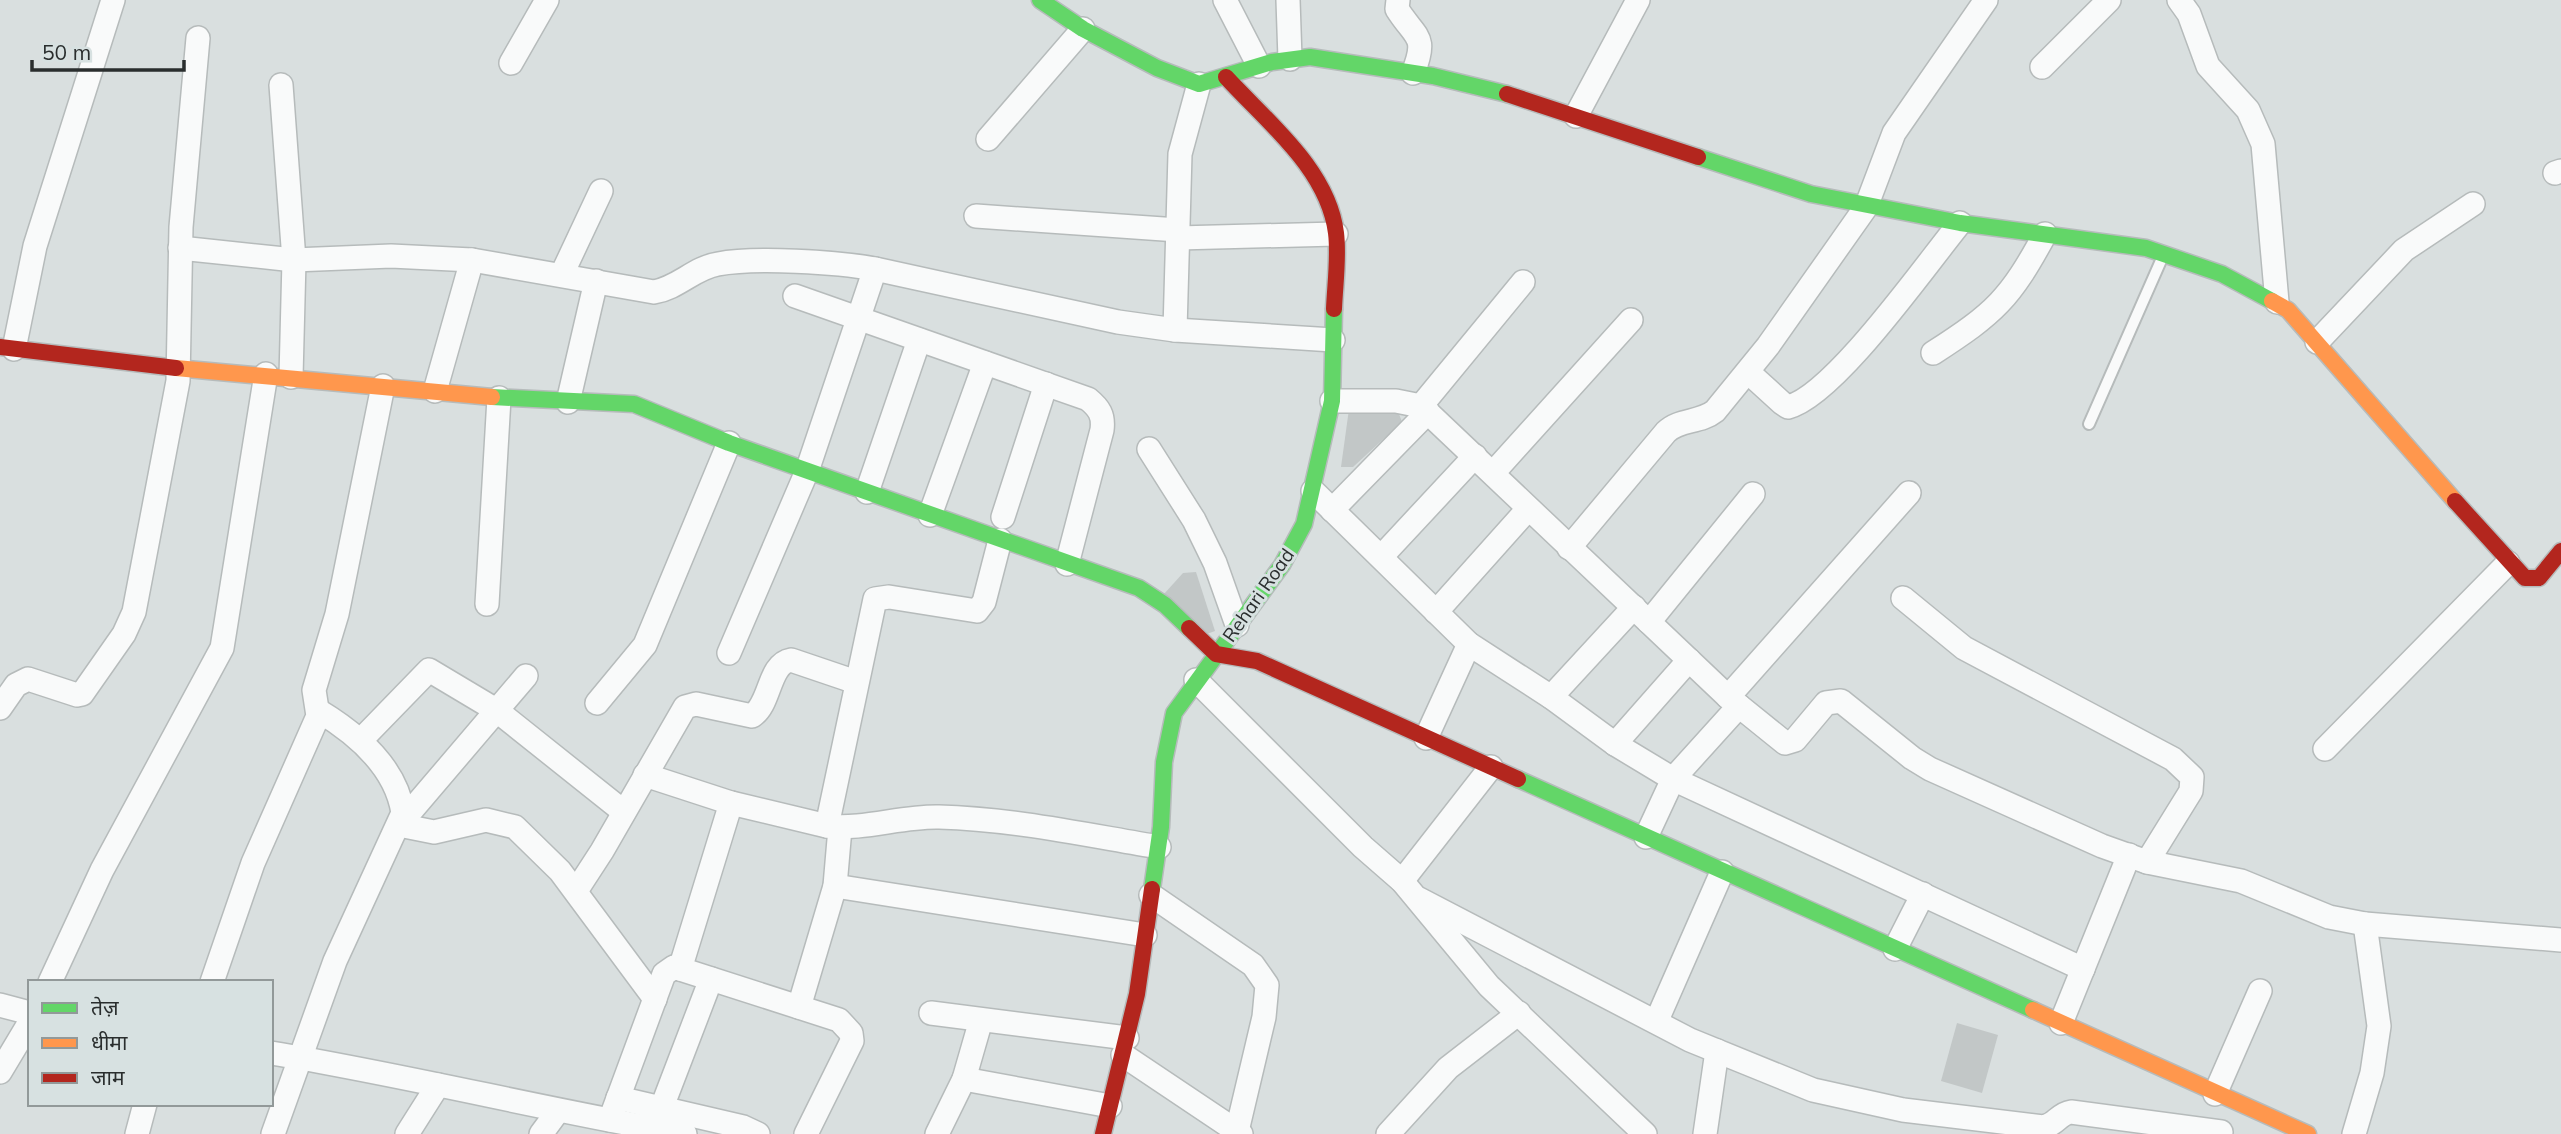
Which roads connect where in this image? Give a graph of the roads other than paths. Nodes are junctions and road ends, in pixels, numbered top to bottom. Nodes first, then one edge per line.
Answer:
1 (113, 0) edge
2 (547, 0) edge
3 (1040, 0) edge
4 (1226, 0) edge
5 (1288, 0) edge
6 (1398, 0) edge
7 (1638, 0) edge
8 (1986, 0) edge
9 (2109, 0) edge
10 (2183, 1) edge
11 (1083, 29) junction
12 (198, 37) dead end
13 (1290, 59) junction
14 (511, 63) dead end
15 (1259, 66) junction
16 (2042, 67) dead end
17 (1413, 73) junction
18 (1226, 77) junction
19 (1199, 84) junction
20 (281, 85) dead end
21 (1576, 116) junction
22 (988, 139) dead end
23 (601, 191) dead end
24 (2473, 204) dead end
25 (1866, 207) junction
26 (976, 216) dead end
27 (1960, 223) junction
28 (1178, 234) junction
29 (1336, 234) junction
30 (2045, 234) junction
31 (180, 248) junction
32 (2164, 254) junction
33 (294, 260) junction
34 (472, 260) junction
35 (875, 269) junction
36 (562, 274) junction
37 (596, 281) junction
38 (1523, 282) dead end
39 (795, 296) dead end
40 (2277, 302) junction
41 (859, 319) junction
42 (1632, 320) dead end
43 (1175, 330) junction
44 (919, 340) junction
45 (1334, 340) junction
46 (2318, 342) junction
47 (7, 348) edge
48 (1933, 353) dead end
49 (985, 363) junction
50 (1748, 372) junction
51 (291, 377) junction
52 (178, 381) junction
53 (1046, 384) junction
54 (265, 386) junction
55 (383, 386) junction
56 (435, 391) junction
57 (499, 398) junction
58 (1332, 401) junction
59 (568, 402) junction
60 (1424, 409) junction
61 (2089, 424) dead end
62 (729, 443) junction
63 (1149, 449) dead end
64 (1475, 456) junction
65 (807, 471) junction
66 (1493, 473) junction
67 (1313, 491) junction
68 (867, 492) junction
69 (1909, 493) dead end
70 (1753, 494) dead end
71 (1528, 509) junction
72 (1332, 510) junction
73 (930, 515) junction
74 (1001, 528) junction
75 (1569, 548) junction
76 (2561, 551) edge
77 (1381, 557) junction
78 (2508, 563) junction
79 (1067, 564) junction
80 (1903, 598) dead end
81 (487, 604) dead end
82 (1436, 612) junction
83 (1642, 614) junction
84 (1237, 625) junction
85 (1469, 644) junction
86 (729, 653) dead end
87 (1216, 654) junction
88 (1689, 660) junction
89 (526, 676) dead end
90 (1196, 680) junction
91 (856, 682) junction
92 (1551, 697) junction
93 (1733, 701) junction
94 (597, 703) dead end
95 (0, 708) edge
96 (319, 710) junction
97 (496, 710) junction
98 (1426, 738) junction
99 (361, 740) junction
100 (1615, 744) junction
101 (2325, 749) dead end
102 (1491, 767) junction
103 (645, 775) junction
104 (1673, 779) junction
105 (731, 803) junction
106 (624, 812) junction
107 (400, 825) junction
108 (833, 827) junction
109 (1646, 837) junction
110 (1158, 847) junction
111 (2138, 859) junction
112 (1722, 872) junction
113 (1402, 881) junction
114 (835, 886) junction
115 (576, 891) junction
116 (1923, 894) junction
117 (1151, 895) junction
118 (1419, 899) junction
119 (2365, 924) junction
120 (1145, 935) junction
121 (2561, 940) edge
122 (1895, 948) junction
123 (680, 969) junction
124 (2083, 969) junction
125 (710, 978) junction
126 (51, 980) edge
127 (213, 980) edge
128 (2260, 991) dead end
129 (655, 999) junction
130 (0, 1005) edge
131 (799, 1007) junction
132 (28, 1012) edge
133 (930, 1013) dead end
134 (1519, 1013) junction
135 (981, 1020) junction
136 (1657, 1020) junction
137 (2061, 1023) junction
138 (28, 1026) edge
139 (1125, 1046) junction
140 (1717, 1051) junction
141 (273, 1054) edge
142 (301, 1058) junction
143 (0, 1072) edge
144 (964, 1079) junction
145 (438, 1085) junction
146 (2215, 1094) junction
147 (618, 1098) junction
148 (144, 1106) edge
149 (1110, 1106) junction
150 (662, 1107) junction
151 (558, 1111) junction
152 (610, 1120) junction
153 (1634, 1130) edge
154 (2221, 1132) dead end
155 (1239, 1133) edge
156 (137, 1134) edge
157 (273, 1134) edge
158 (407, 1134) edge
159 (541, 1134) edge
160 (683, 1134) edge
161 (758, 1134) edge
162 (806, 1134) edge
163 (937, 1134) edge
164 (1103, 1134) edge
165 (1388, 1134) edge
166 (1706, 1134) edge
167 (2308, 1134) edge
168 (2354, 1134) edge

1 - 47 street
2 - 14 street
3 - 11 main road
4 - 15 street
5 - 13 street
6 - 17 street
7 - 21 street
8 - 25 street
9 - 16 street
10 - 40 street
11 - 19 main road
11 - 22 street
12 - 31 street
13 - 15 main road
13 - 17 main road
15 - 18 main road
17 - 21 main road
18 - 19 main road
18 - 29 main road, Rehari Road
19 - 28 street
20 - 33 street
21 - 25 main road
23 - 36 street
24 - 46 street
25 - 27 main road
25 - 50 street
26 - 28 street
27 - 30 main road
27 - 50 street
28 - 29 street
28 - 43 street
29 - 45 main road, Rehari Road
30 - 32 main road
30 - 48 street
31 - 33 street
31 - 52 street
32 - 40 main road
32 - 61 lane
33 - 34 street
33 - 51 street
34 - 36 street
34 - 56 street
35 - 37 street
35 - 41 street
35 - 43 street
36 - 37 street
37 - 59 street
38 - 60 street
39 - 41 street
40 - 46 main road
41 - 44 street
41 - 65 street
42 - 66 street
43 - 45 street
44 - 49 street
44 - 68 street
45 - 58 main road, Rehari Road
46 - 78 main road
47 - 52 main road
49 - 53 street
49 - 73 street
50 - 75 street
51 - 54 main road
51 - 55 main road
52 - 54 main road
52 - 95 street
53 - 74 street
53 - 79 street
54 - 126 street
55 - 56 main road
55 - 96 street
56 - 57 main road
57 - 59 main road
57 - 81 street
58 - 60 street
58 - 67 main road, Rehari Road
59 - 62 main road
60 - 64 street
60 - 72 street
62 - 65 main road
62 - 94 street
63 - 84 street
64 - 66 street
64 - 77 street
65 - 68 main road
65 - 86 street
66 - 71 street
67 - 72 street
67 - 84 main road, Rehari Road
68 - 73 main road
69 - 93 street
70 - 83 street
71 - 75 street
71 - 82 street
72 - 77 street
73 - 74 main road
74 - 79 main road
74 - 91 street
75 - 83 street
76 - 78 main road
77 - 82 street
78 - 101 street
79 - 87 main road
80 - 111 street
82 - 85 street
83 - 88 street
83 - 92 street
84 - 87 main road, Rehari Road
85 - 92 street
85 - 98 street
87 - 90 main road, Rehari Road
87 - 98 main road
88 - 93 street
88 - 100 street
89 - 97 street
90 - 110 main road, Rehari Road
90 - 113 street
91 - 103 street
91 - 108 street
92 - 100 street
93 - 104 street
93 - 111 street
96 - 99 street
96 - 127 street
97 - 99 street
97 - 106 street
97 - 107 street
98 - 102 main road
99 - 107 street
100 - 104 street
102 - 109 main road
102 - 113 street
103 - 105 street
103 - 106 street
104 - 109 street
104 - 116 street
105 - 108 street
105 - 123 street
106 - 115 street
107 - 115 street
107 - 142 street
108 - 110 street
108 - 114 street
109 - 112 main road
110 - 117 main road, Rehari Road
111 - 119 street
111 - 124 street
112 - 122 main road
112 - 136 street
113 - 118 street
114 - 120 street
114 - 131 street
115 - 129 street
116 - 122 street
116 - 124 street
117 - 120 main road, Rehari Road
117 - 155 street
118 - 134 street
118 - 136 street
119 - 121 street
119 - 168 street
120 - 139 main road, Rehari Road
122 - 137 main road
123 - 125 street
123 - 129 street
124 - 137 street
125 - 131 street
125 - 150 street
128 - 146 street
129 - 147 street
130 - 132 street
131 - 162 street
133 - 135 street
134 - 153 street
134 - 165 street
135 - 139 street
135 - 144 street
136 - 140 street
137 - 146 main road
138 - 143 street
139 - 149 main road, Rehari Road
139 - 155 street
140 - 154 street
140 - 166 street
141 - 142 street
142 - 145 street
142 - 157 street
144 - 149 street
144 - 163 street
145 - 151 street
145 - 158 street
146 - 167 main road
147 - 150 street
147 - 152 street
148 - 156 street
149 - 164 main road, Rehari Road
150 - 161 street
151 - 152 street
151 - 159 street
152 - 160 street

